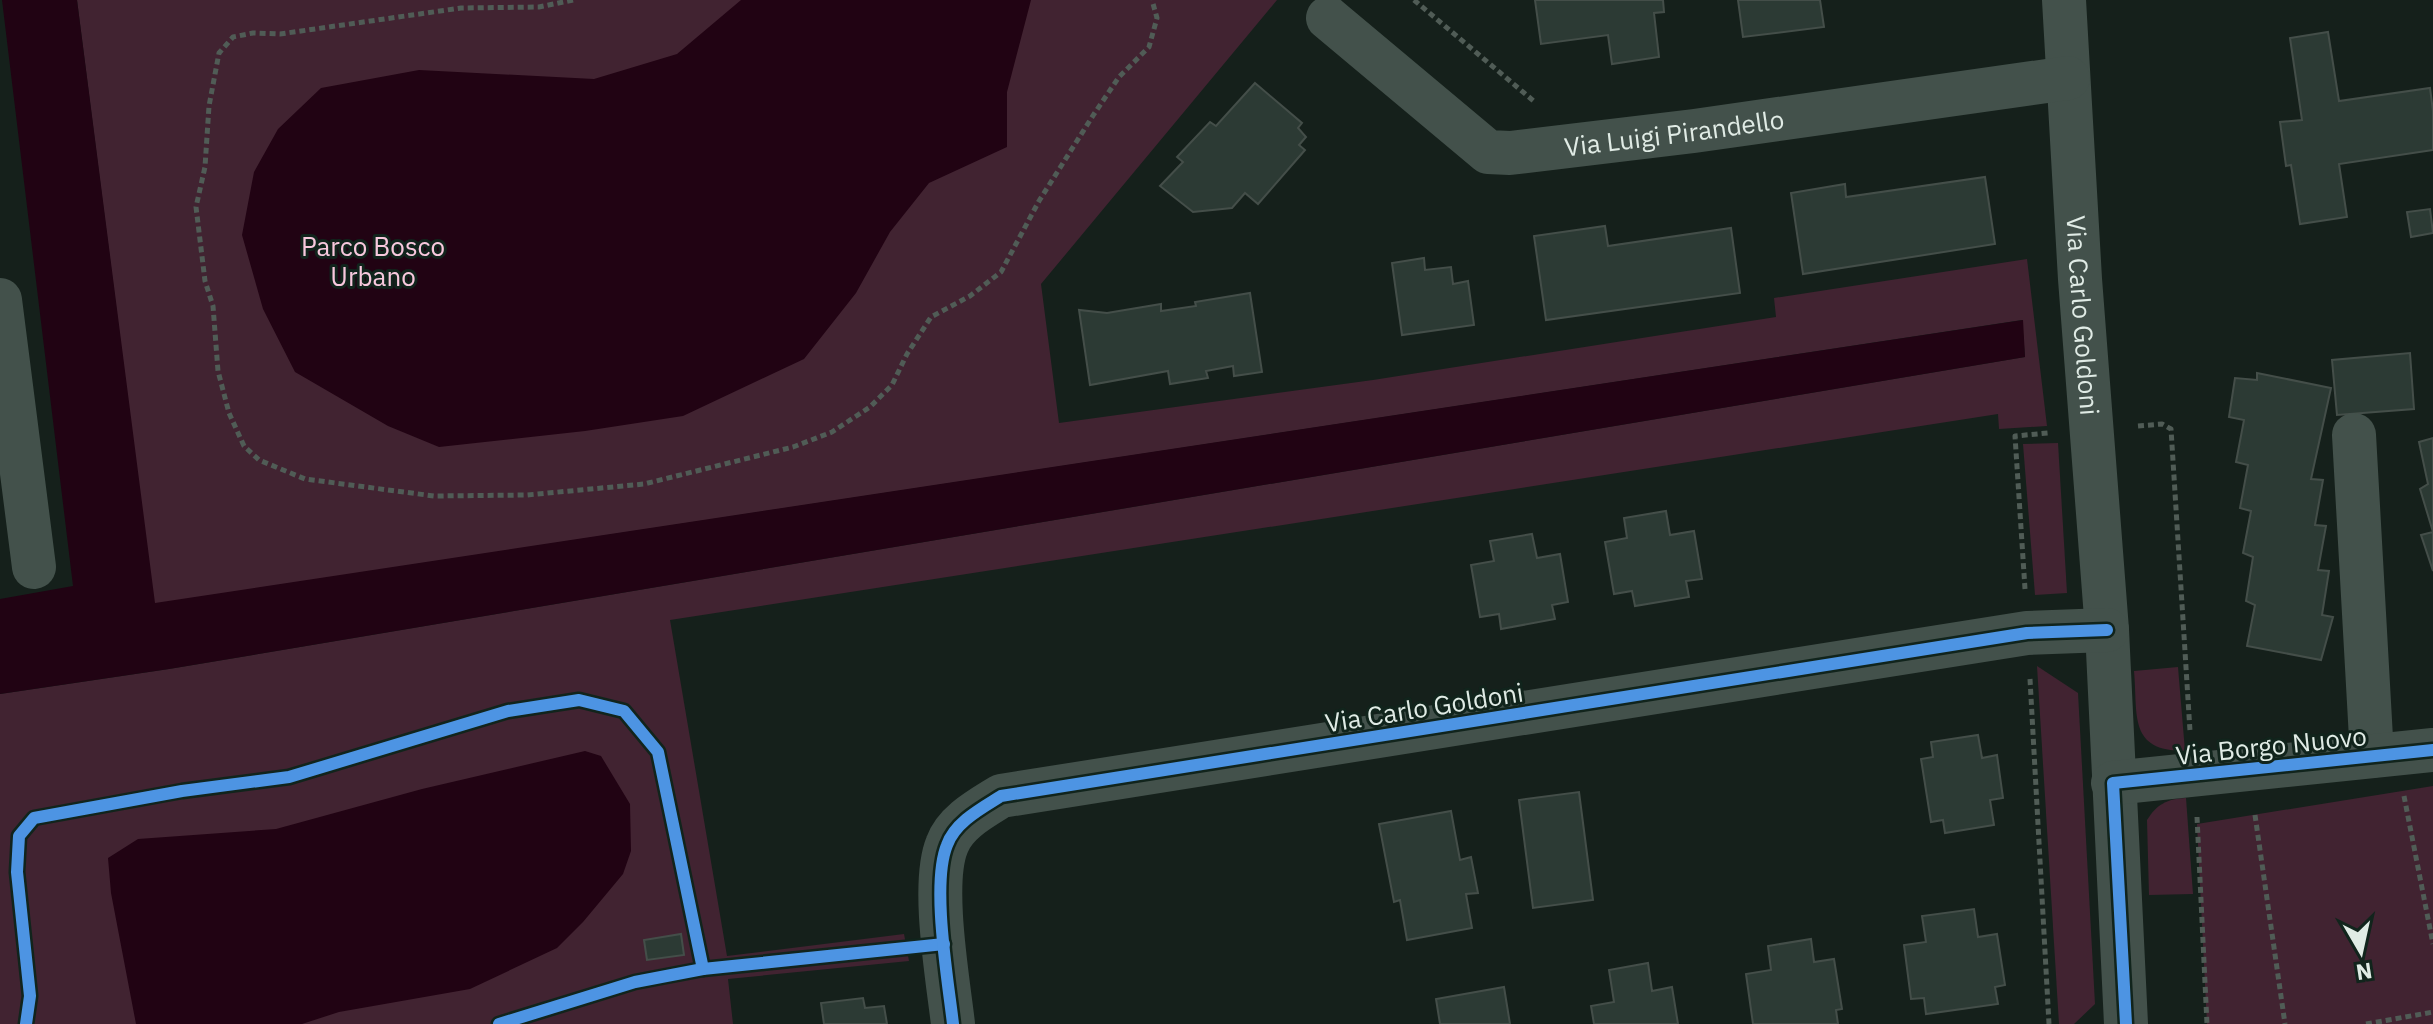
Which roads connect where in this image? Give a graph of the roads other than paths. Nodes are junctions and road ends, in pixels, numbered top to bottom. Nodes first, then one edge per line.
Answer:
1 (2064, 0) edge
2 (1328, 18) dead end
3 (2068, 78) junction
4 (0, 300) edge
5 (2354, 435) dead end
6 (34, 567) dead end
7 (2107, 630) junction
8 (2433, 750) edge
9 (2372, 756) junction
10 (2113, 783) junction
11 (953, 1024) edge
12 (2126, 1024) edge

1 - 3 street, Via Carlo Goldoni
2 - 3 street, Via Luigi Pirandello
3 - 7 street, Via Carlo Goldoni
4 - 6 street
5 - 9 street
7 - 10 street, Via Carlo Goldoni
7 - 11 street, Via Carlo Goldoni
8 - 9 street, Via Borgo Nuovo
9 - 10 street, Via Borgo Nuovo
10 - 12 street, Via Carlo Goldoni

